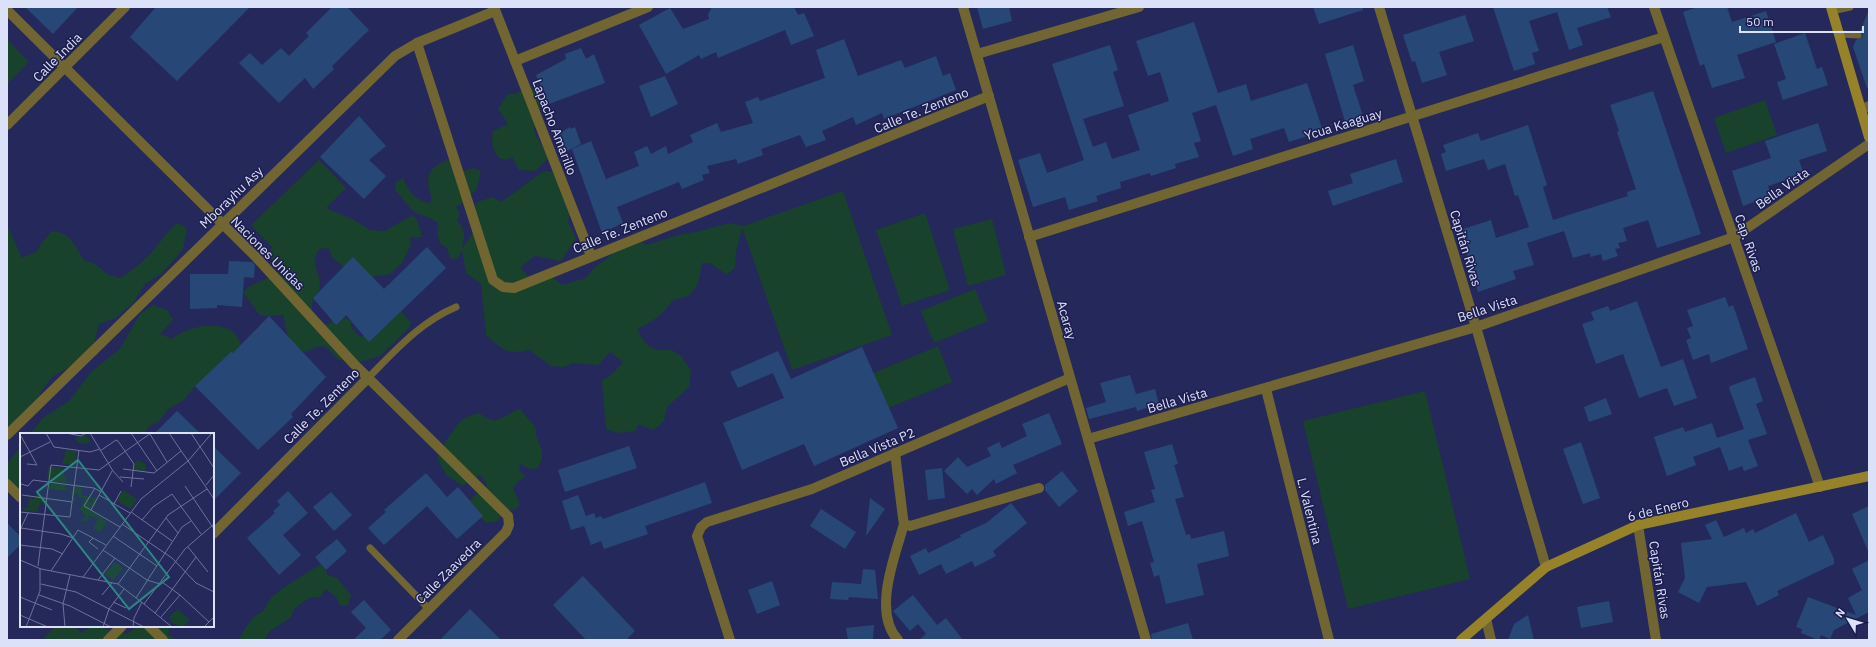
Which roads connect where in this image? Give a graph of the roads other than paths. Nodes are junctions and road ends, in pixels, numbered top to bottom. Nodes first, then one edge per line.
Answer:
1 (125, 7) edge
2 (648, 7) edge
3 (963, 7) edge
4 (1139, 7) edge
5 (1379, 7) edge
6 (1654, 7) edge
7 (1850, 7) edge
8 (495, 9) edge
9 (1831, 9) edge
10 (7, 10) edge
11 (1839, 34) junction
12 (1858, 35) dead end
13 (1664, 36) junction
14 (418, 43) junction
15 (977, 54) junction
16 (515, 61) junction
17 (64, 68) junction
18 (989, 96) junction
19 (1866, 108) edge
20 (1412, 116) junction
21 (7, 125) edge
22 (1869, 137) edge
23 (1869, 144) edge
24 (221, 224) junction
25 (1029, 237) junction
26 (1734, 238) junction
27 (591, 256) junction
28 (456, 307) dead end
29 (1476, 326) junction
30 (368, 378) junction
31 (1070, 378) junction
32 (1266, 389) junction
33 (7, 435) edge
34 (1088, 439) junction
35 (895, 453) junction
36 (1869, 476) edge
37 (7, 484) edge
38 (1820, 487) junction
39 (1039, 488) dead end
40 (20, 497) edge
41 (508, 516) joint
42 (904, 524) junction
43 (1638, 524) junction
44 (214, 533) edge
45 (370, 548) dead end
46 (1546, 567) junction
47 (429, 609) junction
48 (1486, 619) junction
49 (121, 627) edge
50 (150, 627) edge
51 (108, 640) edge
52 (163, 640) edge
53 (398, 640) edge
54 (730, 640) edge
55 (898, 640) edge
56 (1146, 640) edge
57 (1328, 640) edge
58 (1461, 640) edge
59 (1491, 640) edge
60 (1656, 640) edge

1 - 17 street, Calle India
2 - 16 street
3 - 15 street, Acaray
4 - 15 street
5 - 20 street, Capitán Rivas
6 - 13 street, Cap. Rivas
7 - 9 lane
8 - 14 street, Mborayhu Asy
8 - 16 street, Lapacho Amarillo
9 - 11 main road
10 - 17 street, Naciones Unidas
11 - 12 lane
11 - 19 main road
13 - 20 street, Ycua Kaaguay
13 - 26 street, Cap. Rivas
14 - 24 street, Mborayhu Asy
14 - 27 street, Calle Te. Zenteno
15 - 18 street, Acaray
16 - 27 street, Lapacho Amarillo
17 - 21 street, Calle India
17 - 24 street, Naciones Unidas
18 - 25 street, Acaray
18 - 27 street, Calle Te. Zenteno
19 - 22 main road
20 - 25 street, Ycua Kaaguay
20 - 29 street, Capitán Rivas
23 - 26 street, Bella Vista
24 - 30 street, Naciones Unidas
24 - 33 street, Mborayhu Asy
25 - 31 street, Acaray
26 - 29 street, Bella Vista
26 - 38 street, Cap. Rivas
28 - 30 lane, Calle Te. Zenteno
29 - 32 street, Bella Vista
29 - 46 street, Capitán Rivas
30 - 41 street, Naciones Unidas
30 - 44 street, Calle Te. Zenteno
31 - 34 street, Acaray
31 - 35 street, Bella Vista P2
32 - 34 street, Bella Vista
32 - 57 street, L. Valentina
34 - 56 street, Acaray
35 - 42 street
35 - 54 street, Bella Vista P2
36 - 38 main road, 6 de Enero
37 - 40 street
38 - 43 main road, 6 de Enero
39 - 42 street
41 - 47 street, Calle Zaavedra
42 - 55 street
43 - 46 main road, 6 de Enero
43 - 60 street, Capitán Rivas
45 - 47 lane
46 - 48 main road, 6 de Enero
47 - 53 street, Calle Zaavedra
48 - 58 main road, 6 de Enero
48 - 59 street
49 - 51 street
50 - 52 street

